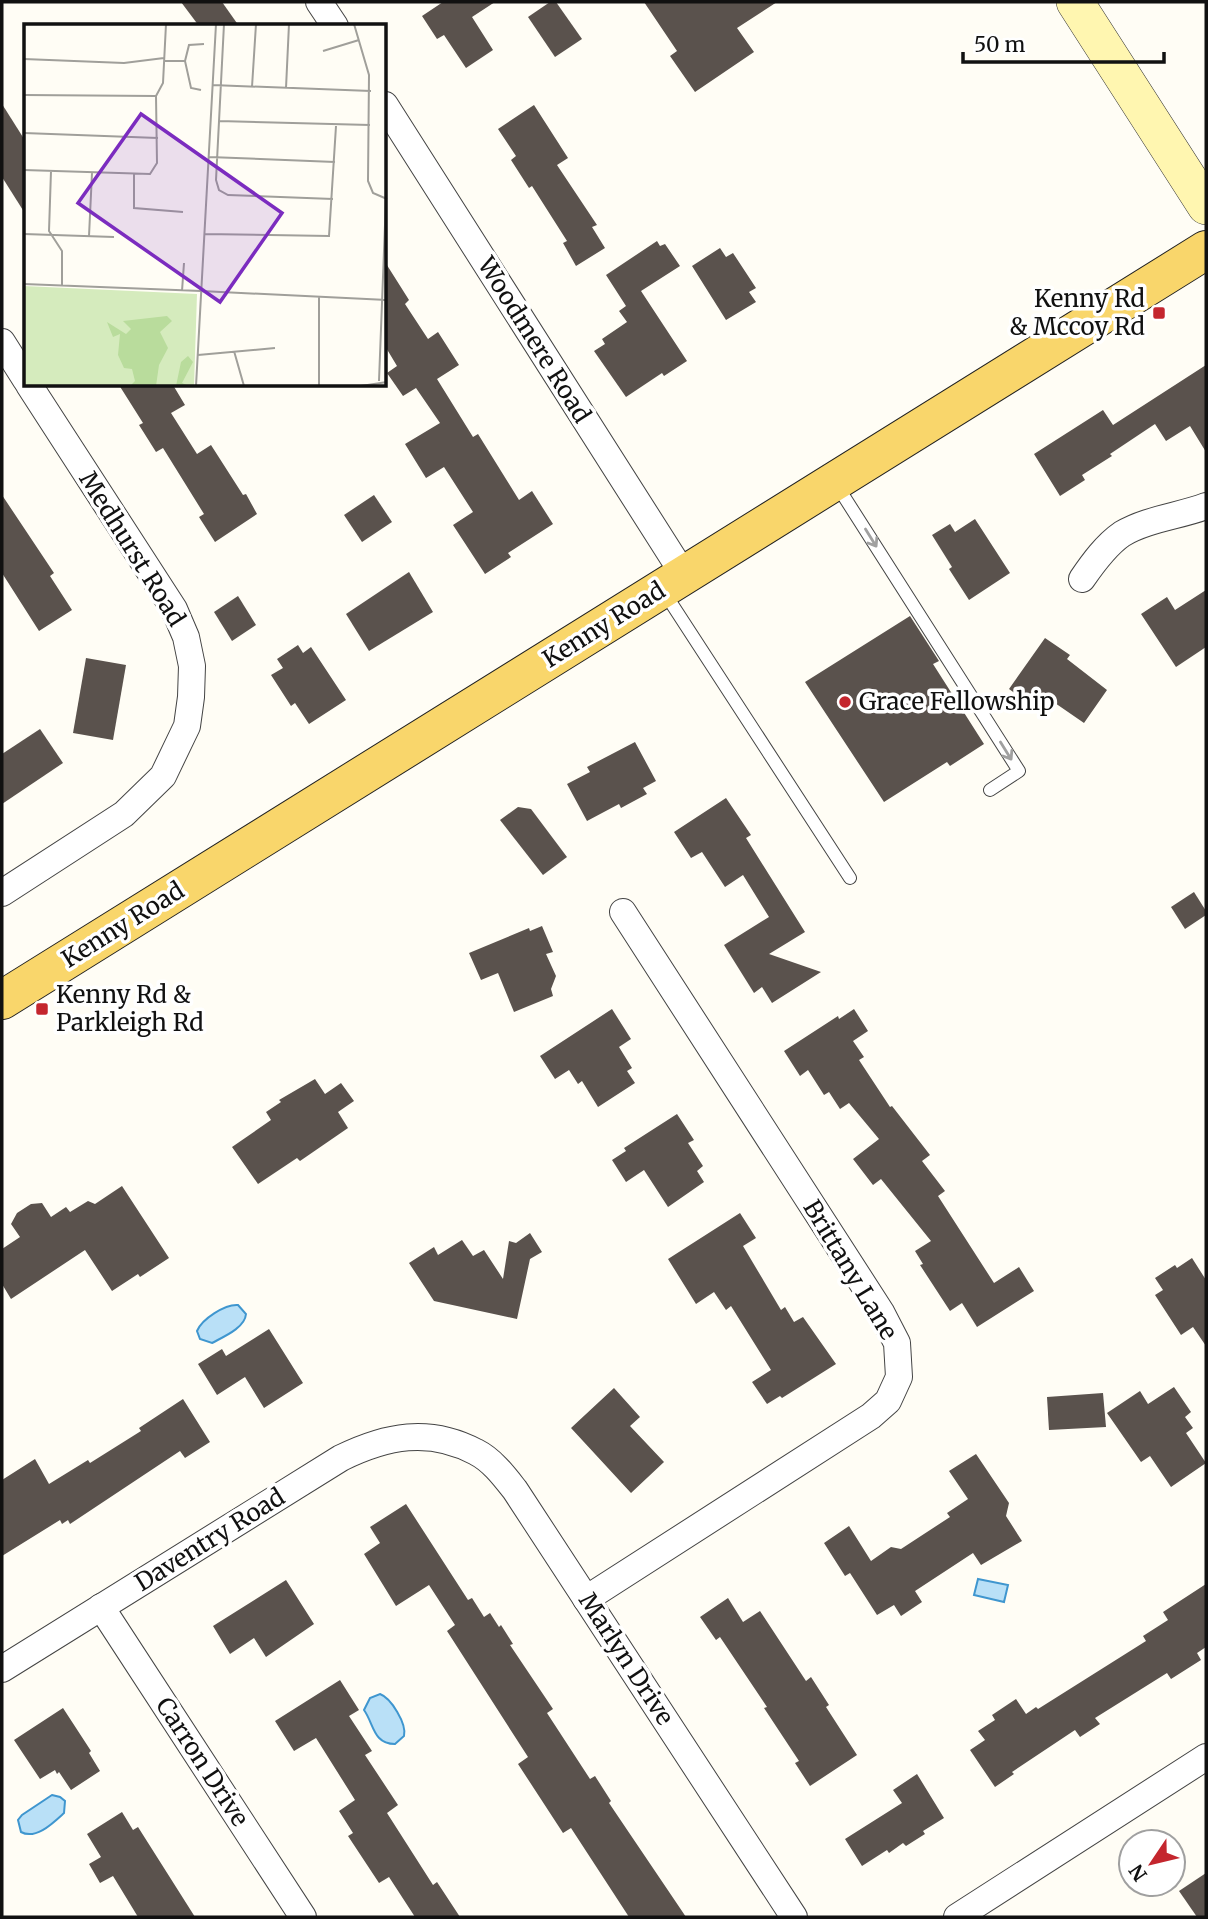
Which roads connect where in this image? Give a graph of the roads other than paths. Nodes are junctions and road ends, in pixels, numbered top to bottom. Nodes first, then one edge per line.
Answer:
1 (319, 2) edge
2 (1075, 2) edge
3 (334, 24) edge
4 (387, 109) edge
5 (1206, 206) edge
6 (1206, 250) edge
7 (2, 342) edge
8 (24, 377) edge
9 (30, 387) edge
10 (834, 481) junction
11 (1206, 506) edge
12 (1082, 579) dead end
13 (673, 582) junction
14 (989, 790) dead end
15 (850, 878) dead end
16 (2, 893) edge
17 (624, 912) dead end
18 (2, 1000) edge
19 (428, 1438) joint
20 (586, 1598) junction
21 (101, 1607) junction
22 (2, 1669) edge
23 (1206, 1757) edge
24 (303, 1917) edge
25 (794, 1917) edge
26 (957, 1917) edge

1 - 3 street
2 - 5 street
4 - 13 street, Woodmere Road
6 - 10 main road, Kenny Road
7 - 8 street
9 - 16 street, Medhurst Road
10 - 13 main road, Kenny Road
10 -> 14 lane
11 - 12 street
13 - 15 lane
13 - 18 main road, Kenny Road
17 - 20 street, Brittany Lane
19 - 20 street, Marlyn Drive
19 - 21 street, Daventry Road
20 - 25 street, Marlyn Drive
21 - 22 street, Daventry Road
21 - 24 street, Carron Drive
23 - 26 street

